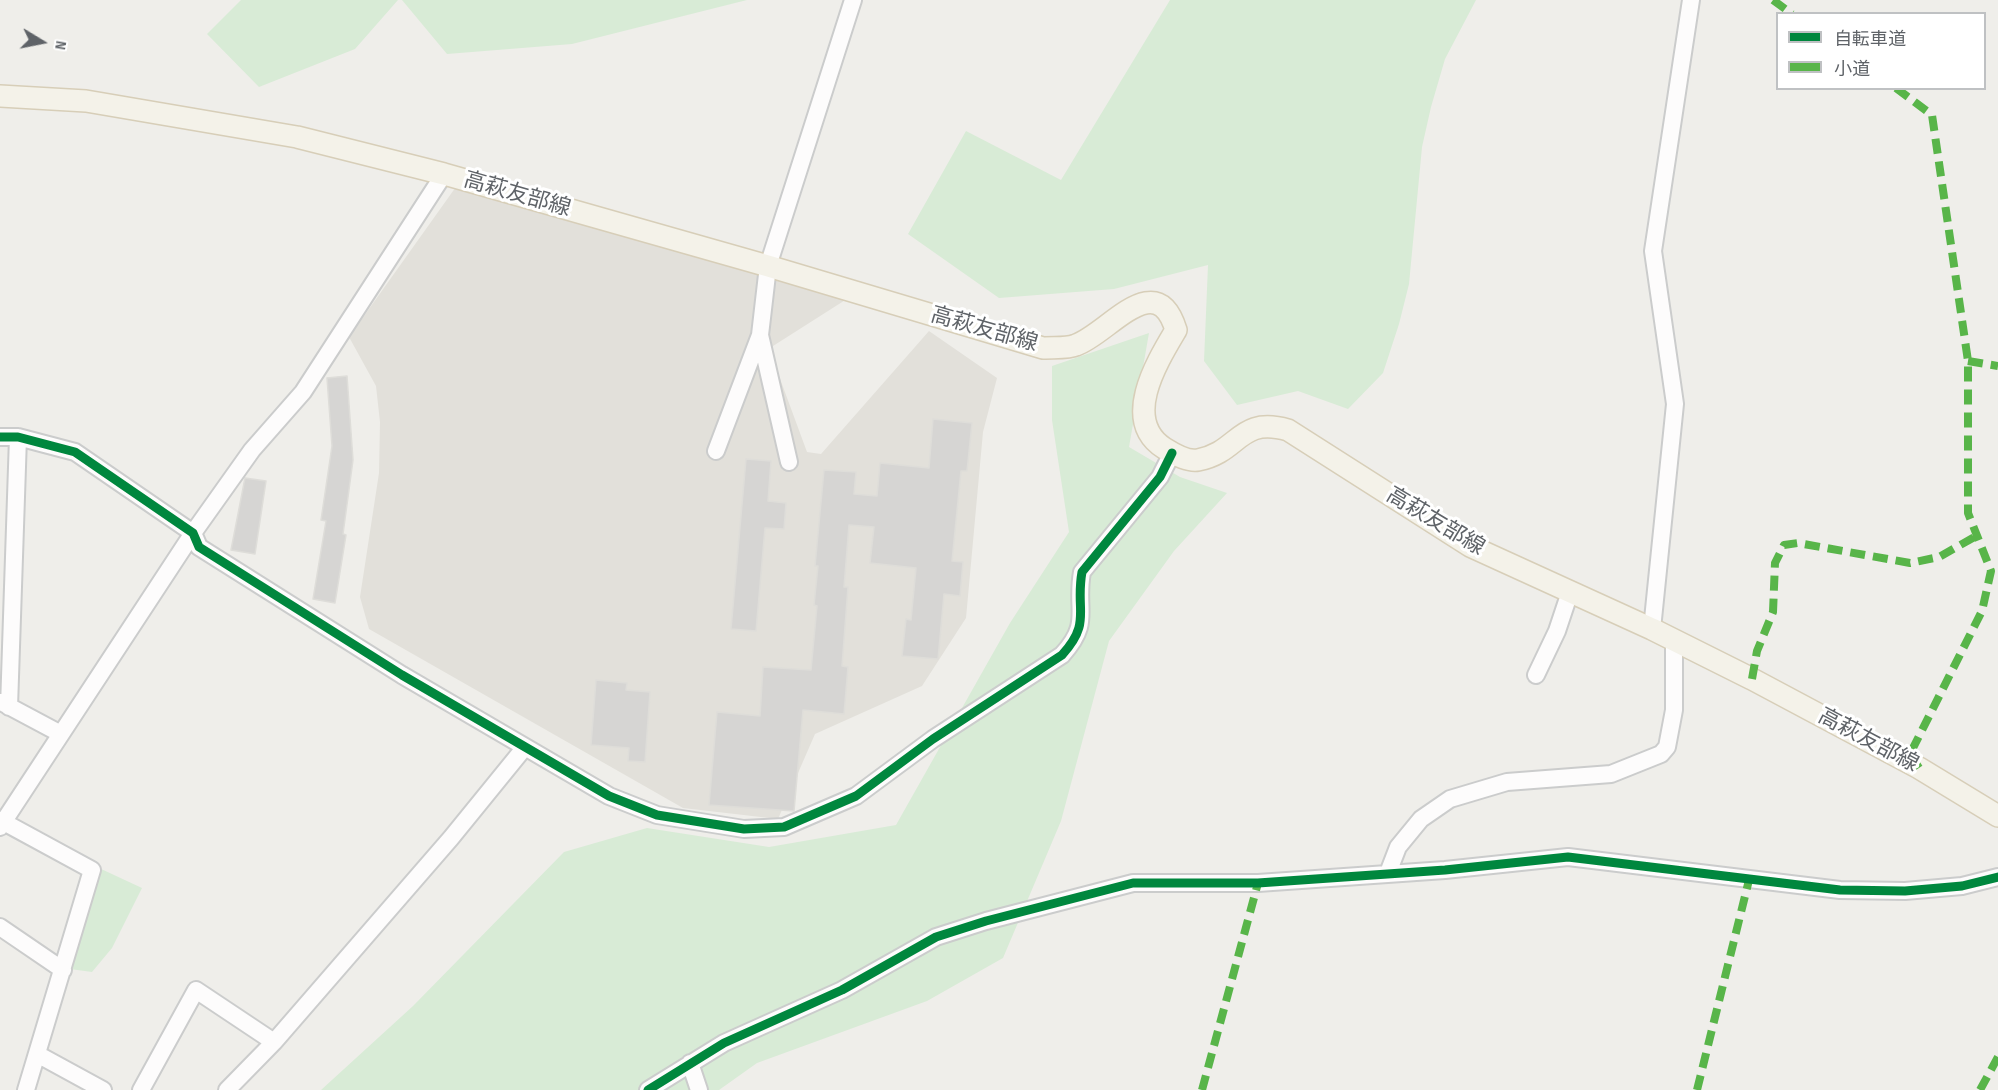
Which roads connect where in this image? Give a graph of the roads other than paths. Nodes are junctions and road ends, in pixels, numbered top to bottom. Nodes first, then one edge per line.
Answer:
1 (853, 0) edge
2 (1691, 0) edge
3 (0, 96) edge
4 (444, 174) junction
5 (768, 266) junction
6 (760, 335) junction
7 (0, 437) edge
8 (18, 437) junction
9 (716, 451) dead end
10 (1172, 453) junction
11 (789, 462) dead end
12 (193, 533) junction
13 (1570, 592) junction
14 (1652, 629) junction
15 (1674, 640) junction
16 (1536, 675) dead end
17 (5, 705) edge
18 (61, 735) junction
19 (525, 747) junction
20 (1998, 816) edge
21 (1, 823) edge
22 (1388, 873) junction
23 (1998, 878) edge
24 (0, 927) edge
25 (63, 970) junction
26 (274, 1042) junction
27 (37, 1054) junction
28 (690, 1064) junction
29 (26, 1090) edge
30 (104, 1090) edge
31 (141, 1090) edge
32 (227, 1090) edge
33 (648, 1090) edge
34 (699, 1090) edge

1 - 5 street
2 - 14 street
3 - 4 main road, 高萩友部線
4 - 5 main road, 高萩友部線
4 - 12 street
5 - 6 street
5 - 10 main road, 高萩友部線
6 - 9 street
6 - 11 street
7 - 8 street
8 - 12 street
8 - 17 street
10 - 13 main road, 高萩友部線
10 - 19 street
12 - 18 street
12 - 19 street
13 - 14 main road, 高萩友部線
13 - 16 street
14 - 15 main road, 高萩友部線
15 - 20 main road, 高萩友部線
15 - 22 street
17 - 18 street
18 - 21 street
19 - 26 street
21 - 25 street
22 - 23 street
22 - 28 street
24 - 25 street
25 - 27 street
26 - 31 street
26 - 32 street
27 - 29 street
27 - 30 street
28 - 33 street
28 - 34 street

